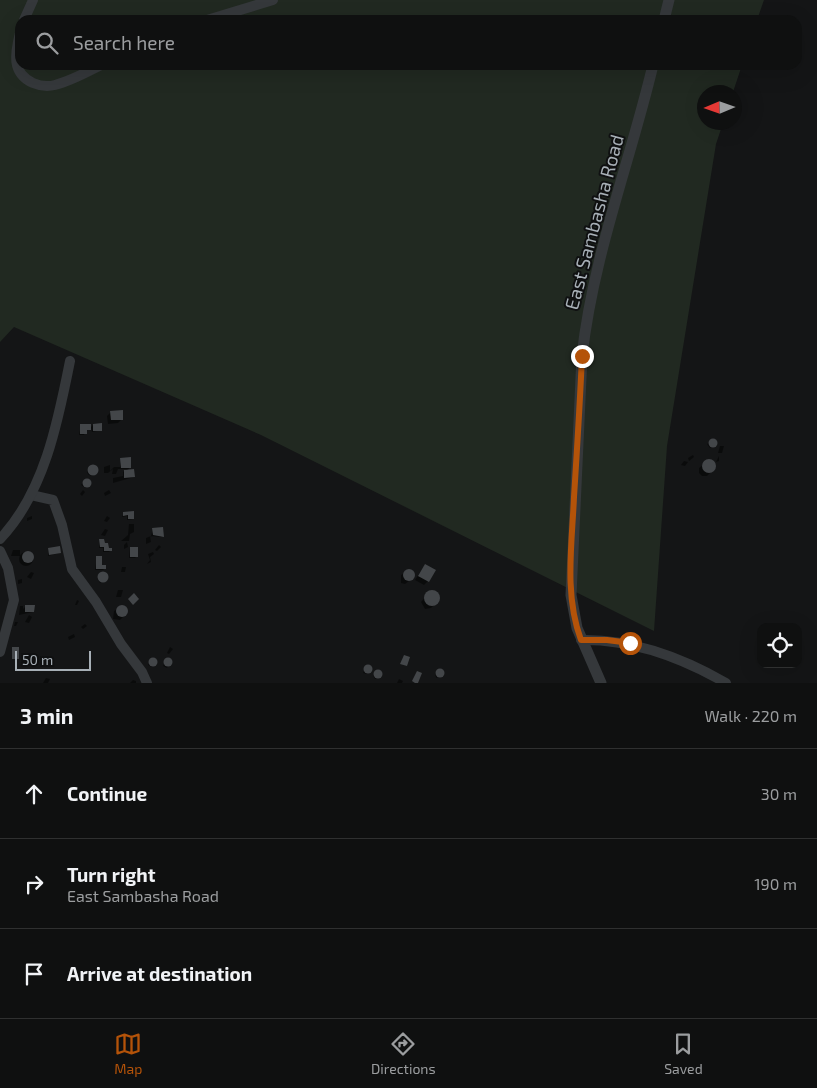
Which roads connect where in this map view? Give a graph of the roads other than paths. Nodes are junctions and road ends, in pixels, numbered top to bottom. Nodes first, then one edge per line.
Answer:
1 (33, 0) edge
2 (273, 0) edge
3 (669, 0) edge
4 (26, 15) edge
5 (224, 15) edge
6 (665, 15) edge
7 (19, 70) edge
8 (89, 70) edge
9 (652, 70) edge
10 (70, 361) dead end
11 (31, 495) junction
12 (0, 539) edge
13 (0, 551) edge
14 (581, 640) junction
15 (0, 652) edge
16 (146, 683) edge
17 (601, 683) edge
18 (726, 683) edge

1 - 4 street
2 - 5 street
3 - 6 street
7 - 8 street
9 - 14 street, East Sambasha Road
10 - 11 street
11 - 12 street
11 - 16 street
13 - 15 street
14 - 17 street, East Sambasha Road
14 - 18 street

